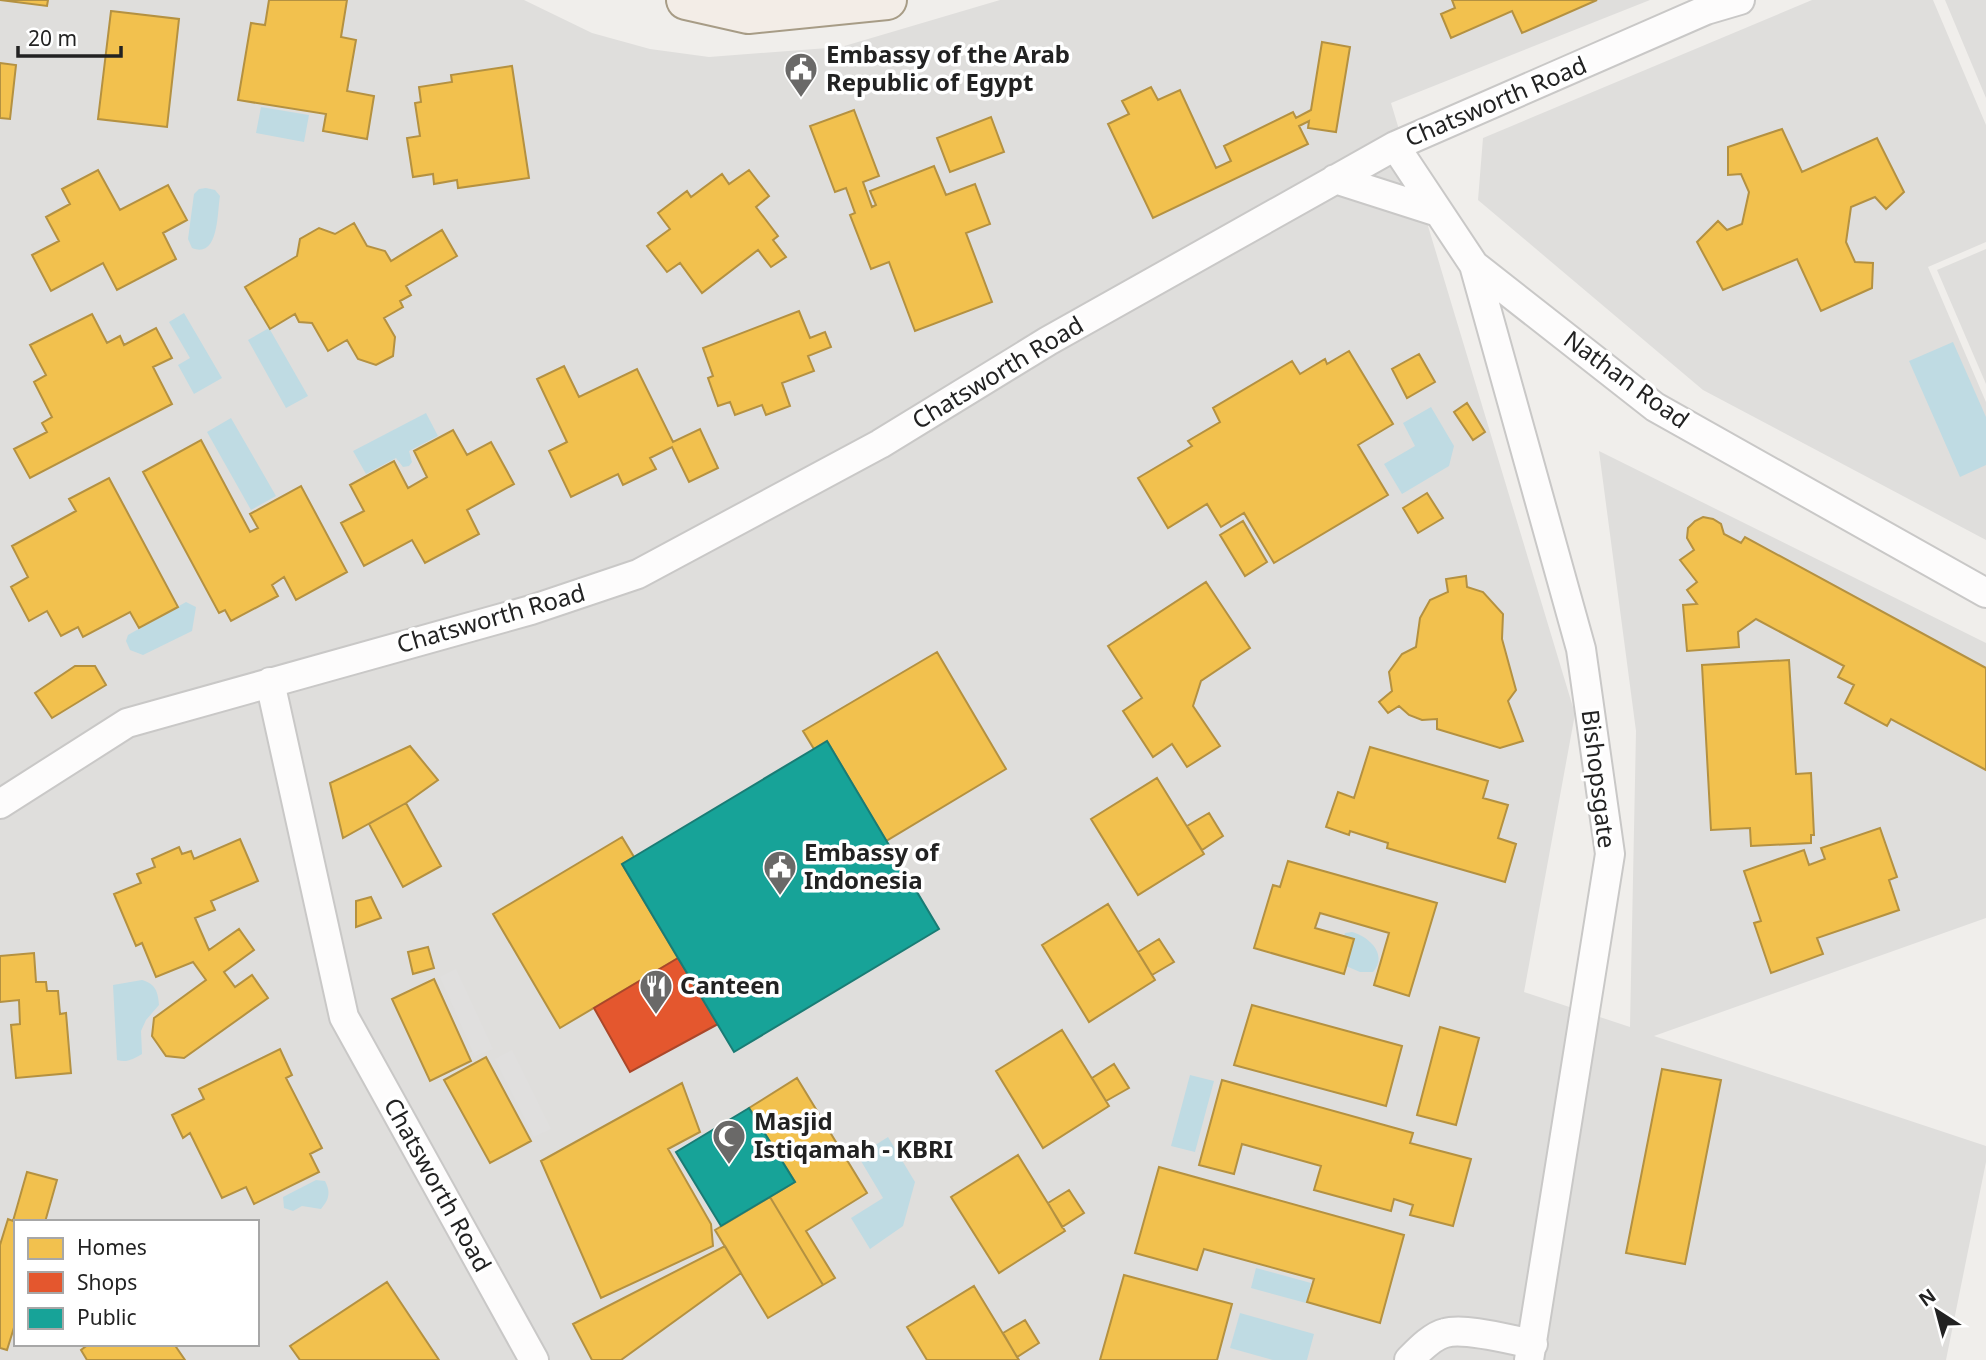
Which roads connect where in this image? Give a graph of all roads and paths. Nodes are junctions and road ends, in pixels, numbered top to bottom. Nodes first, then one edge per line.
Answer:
1 (686, 0) edge
2 (887, 0) edge
3 (1740, 0) edge
4 (1712, 5) edge
5 (1395, 146) junction
6 (1335, 179) junction
7 (1438, 212) junction
8 (1474, 265) junction
9 (1986, 593) edge
10 (270, 682) junction
11 (0, 804) edge
12 (1531, 1352) edge
13 (534, 1360) edge
14 (1409, 1360) edge

1 - 2 main road
3 - 4 street, Chatsworth Road
4 - 5 street, Chatsworth Road
5 - 6 street, Chatsworth Road
5 - 7 street, Nathan Road
6 - 7 street
6 - 10 street, Chatsworth Road
7 - 8 street, Nathan Road
8 - 9 street, Nathan Road
8 - 12 street, Bishopsgate
10 - 11 street, Chatsworth Road
10 - 13 street, Chatsworth Road
12 - 14 street, Bishopsgate

